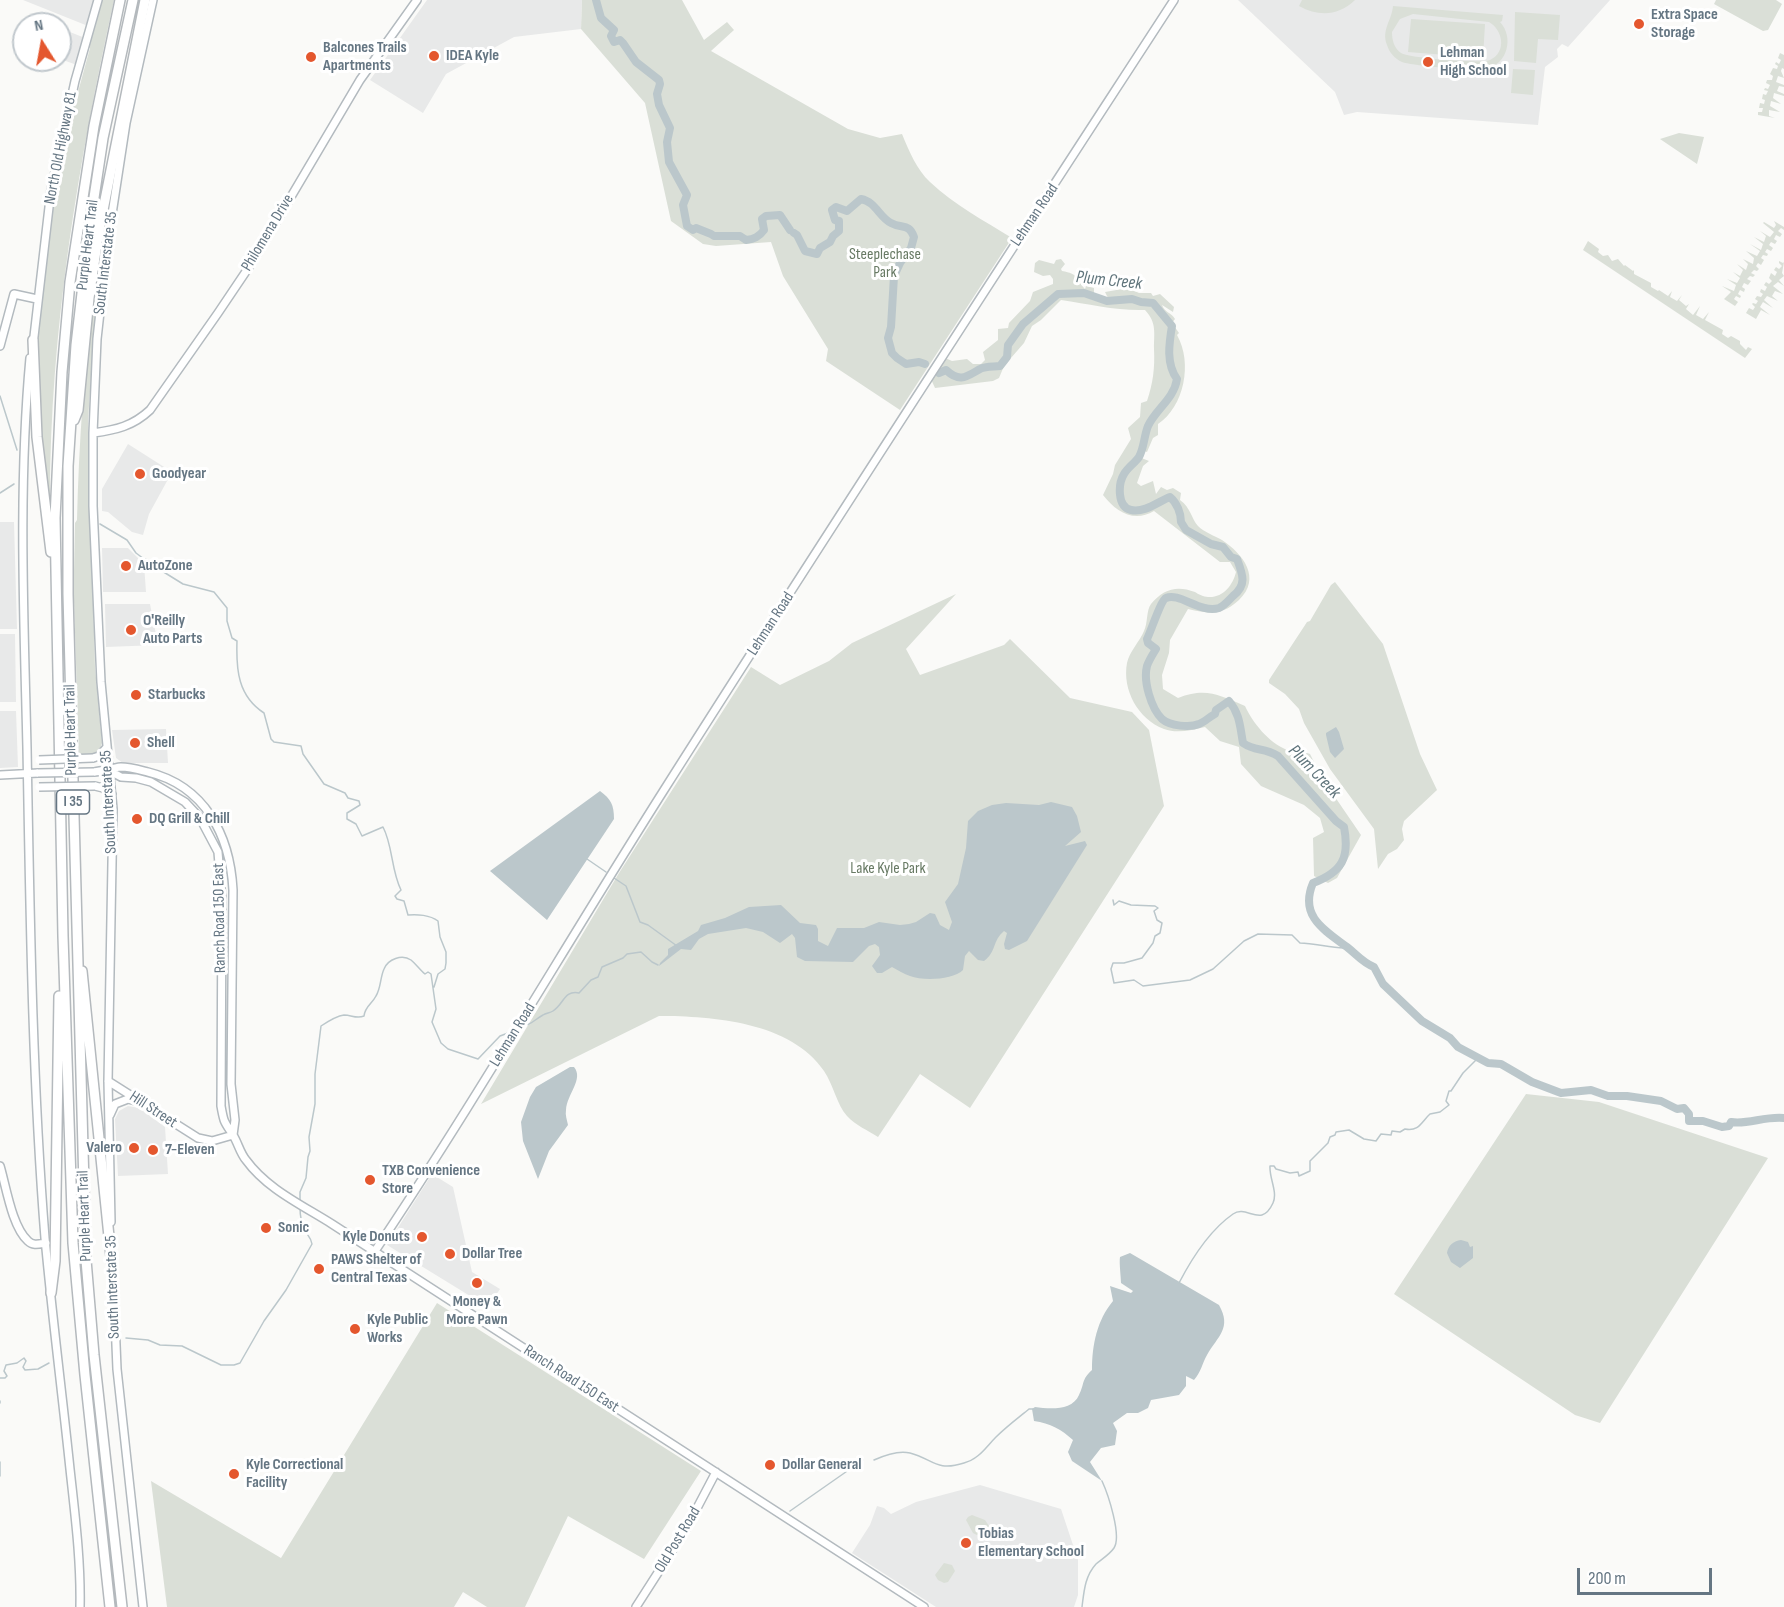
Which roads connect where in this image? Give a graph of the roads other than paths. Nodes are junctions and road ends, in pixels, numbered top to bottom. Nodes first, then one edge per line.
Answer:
1 (98, 0) edge
2 (120, 0) edge
3 (133, 0) edge
4 (146, 0) edge
5 (153, 0) edge
6 (417, 0) edge
7 (1174, 0) edge
8 (37, 299) junction
9 (33, 340) junction
10 (0, 346) edge
11 (93, 433) junction
12 (70, 434) junction
13 (56, 575) junction
14 (107, 747) junction
15 (27, 748) junction
16 (110, 771) junction
17 (27, 773) junction
18 (0, 776) edge
19 (112, 794) junction
20 (26, 798) junction
21 (76, 934) junction
22 (63, 936) junction
23 (221, 974) junction
24 (232, 974) junction
25 (108, 1081) junction
26 (141, 1102) junction
27 (109, 1117) junction
28 (233, 1135) junction
29 (0, 1166) edge
30 (46, 1243) junction
31 (375, 1251) junction
32 (113, 1276) junction
33 (51, 1293) junction
34 (716, 1472) junction
35 (80, 1607) edge
36 (110, 1607) edge
37 (122, 1607) edge
38 (143, 1607) edge
39 (636, 1607) edge
40 (924, 1607) edge

1 - 8 main road, North Old Highway 81
2 - 13 highway, Purple Heart Trail / I 35
3 - 12 highway, Purple Heart Trail / I 35
4 - 12 highway
5 - 11 main road, South Interstate 35
6 - 11 main road, Philomena Drive
7 - 31 main road, Lehman Road
8 - 9 main road
8 - 10 main road
9 - 13 highway
9 - 15 main road
11 - 14 main road, South Interstate 35
12 - 21 highway, Purple Heart Trail / I 35
13 - 22 highway, Purple Heart Trail / I 35
14 - 15 main road, bridge
14 - 16 main road, South Interstate 35
15 - 17 main road
16 - 17 main road, bridge
16 - 19 main road, South Interstate 35
16 - 23 main road, Ranch Road 150 East
16 - 24 main road, Ranch Road 150 East
17 - 18 main road
17 - 20 main road
19 - 20 main road, bridge
19 - 25 main road, South Interstate 35
20 - 30 main road
21 - 32 highway
21 - 37 highway, Purple Heart Trail / I 35
22 - 33 highway
22 - 36 highway, Purple Heart Trail / I 35
23 - 24 main road
23 - 28 main road, Ranch Road 150 East
24 - 28 main road, Ranch Road 150 East
25 - 26 main road, Hill Street
25 - 27 main road, South Interstate 35
26 - 27 main road
26 - 28 main road, Hill Street
27 - 32 main road, South Interstate 35
28 - 31 main road, Ranch Road 150 East
29 - 30 main road
30 - 33 main road
31 - 34 main road, Ranch Road 150 East
32 - 38 main road, South Interstate 35
33 - 35 main road
34 - 39 main road, Old Post Road
34 - 40 main road, Ranch Road 150 East

